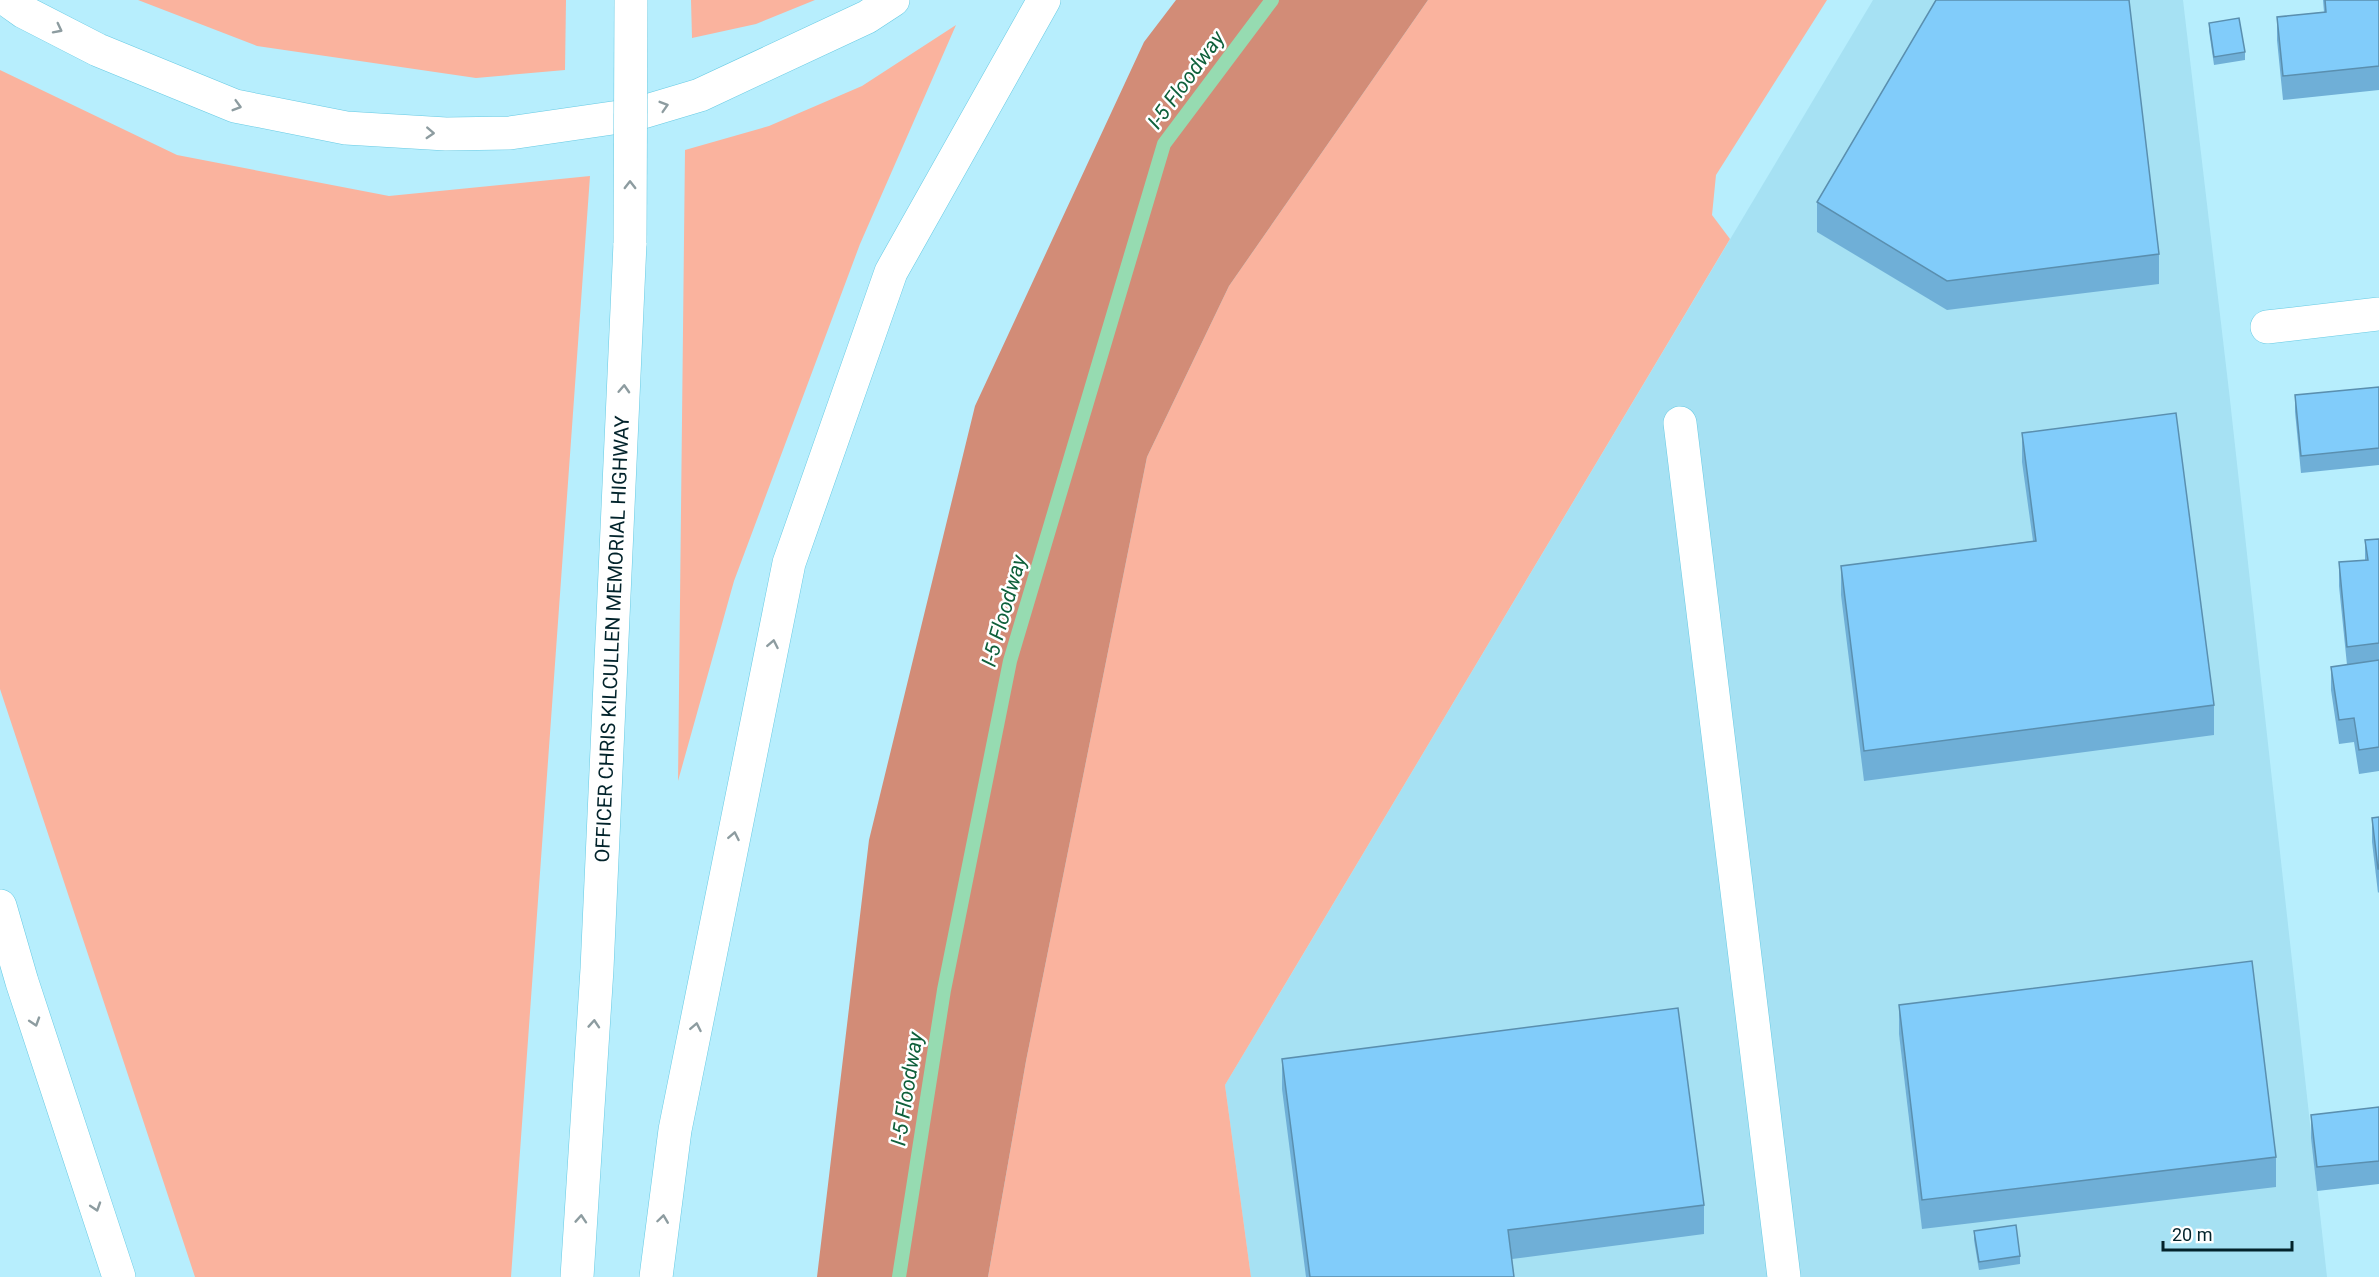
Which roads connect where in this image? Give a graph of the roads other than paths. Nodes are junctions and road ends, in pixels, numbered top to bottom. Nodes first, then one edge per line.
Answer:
1 (8, 0) edge
2 (631, 0) edge
3 (892, 0) edge
4 (1044, 0) edge
5 (2379, 314) edge
6 (2267, 327) dead end
7 (1680, 423) dead end
8 (0, 906) edge
9 (0, 930) edge
10 (22, 982) junction
11 (119, 1277) edge
12 (578, 1277) edge
13 (656, 1277) edge
14 (1784, 1277) edge

1 -> 3 main road
12 -> 2 main road, OFFICER CHRIS KILCULLEN MEMORIAL HIGHWAY, bridge
13 -> 4 main road
5 - 6 main road
7 - 14 main road
8 - 10 main road
9 - 10 main road
10 -> 11 main road

